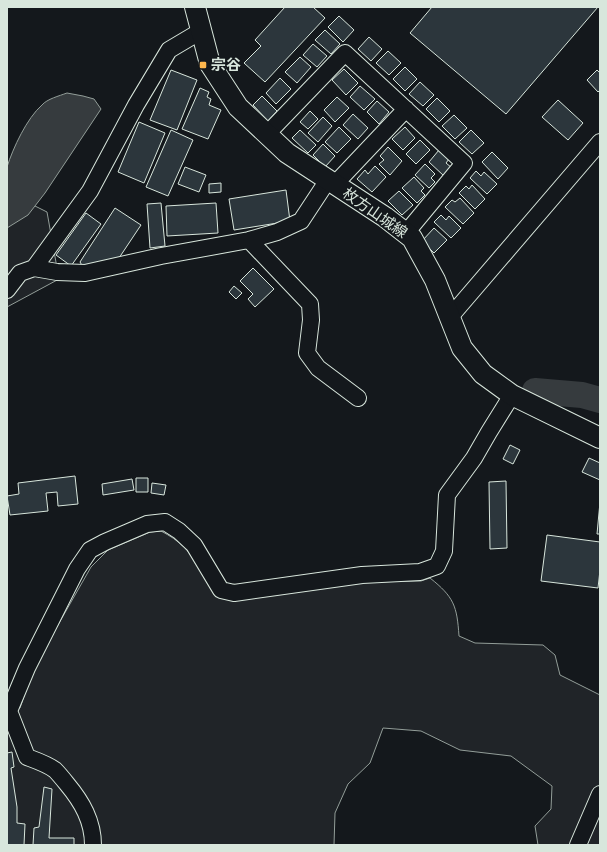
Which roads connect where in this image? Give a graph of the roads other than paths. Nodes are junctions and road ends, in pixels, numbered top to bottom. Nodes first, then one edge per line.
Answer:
1 (197, 8) edge
2 (201, 31) junction
3 (406, 109) junction
4 (267, 134) junction
5 (600, 142) edge
6 (331, 182) junction
7 (406, 233) junction
8 (249, 240) junction
9 (34, 268) junction
10 (7, 290) edge
11 (450, 317) junction
12 (512, 395) junction
13 (358, 398) dead end
14 (600, 438) edge
15 (600, 794) edge
16 (93, 845) edge
17 (578, 845) edge

1 - 2 main road, 枚方山城線
2 - 4 main road, 枚方山城線
2 - 9 street
3 - 4 street
3 - 6 street
3 - 7 street
4 - 6 main road, 枚方山城線
5 - 11 street
6 - 7 main road, 枚方山城線
6 - 8 street
7 - 11 main road, 枚方山城線
8 - 9 street
8 - 13 street
9 - 10 street
11 - 12 main road, 枚方山城線
12 - 14 main road, 枚方山城線
12 - 16 street
15 - 17 street

